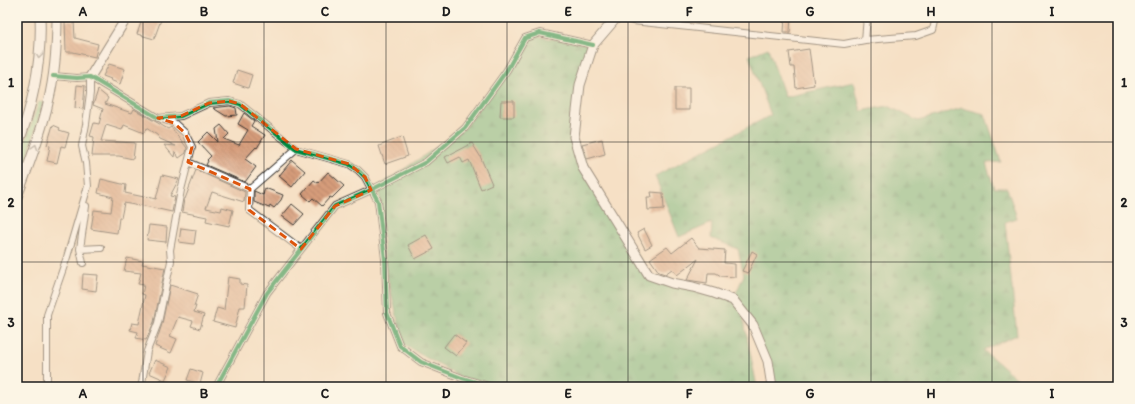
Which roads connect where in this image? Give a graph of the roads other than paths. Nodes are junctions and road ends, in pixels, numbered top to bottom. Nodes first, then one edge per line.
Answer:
1 (40, 17) edge
2 (57, 17) edge
3 (127, 17) edge
4 (617, 17) edge
5 (621, 17) edge
6 (868, 17) edge
7 (936, 17) edge
8 (865, 40) junction
9 (593, 45) junction
10 (53, 76) junction
11 (90, 77) junction
12 (158, 118) junction
13 (17, 147) edge
14 (296, 149) junction
15 (188, 162) junction
16 (88, 186) junction
17 (250, 189) junction
18 (371, 190) junction
19 (17, 197) edge
20 (101, 248) dead end
21 (80, 249) junction
22 (301, 249) junction
23 (83, 263) dead end
24 (47, 387) edge
25 (144, 387) edge
26 (216, 387) edge
27 (492, 387) edge
28 (772, 387) edge

1 -> 13 street
2 - 10 street
3 - 11 street
4 - 9 street
5 - 8 street
6 - 8 street
7 - 8 street
9 - 18 street
9 - 28 street
10 - 11 street
19 -> 10 street
11 - 12 street
11 - 16 street
12 - 14 street
12 - 15 street
14 - 17 street
14 - 18 street
15 - 17 street
15 - 25 street
16 - 21 street
16 - 24 street
17 - 22 street
18 - 22 street
18 - 27 street
20 - 21 street
21 - 23 street
22 - 26 street

